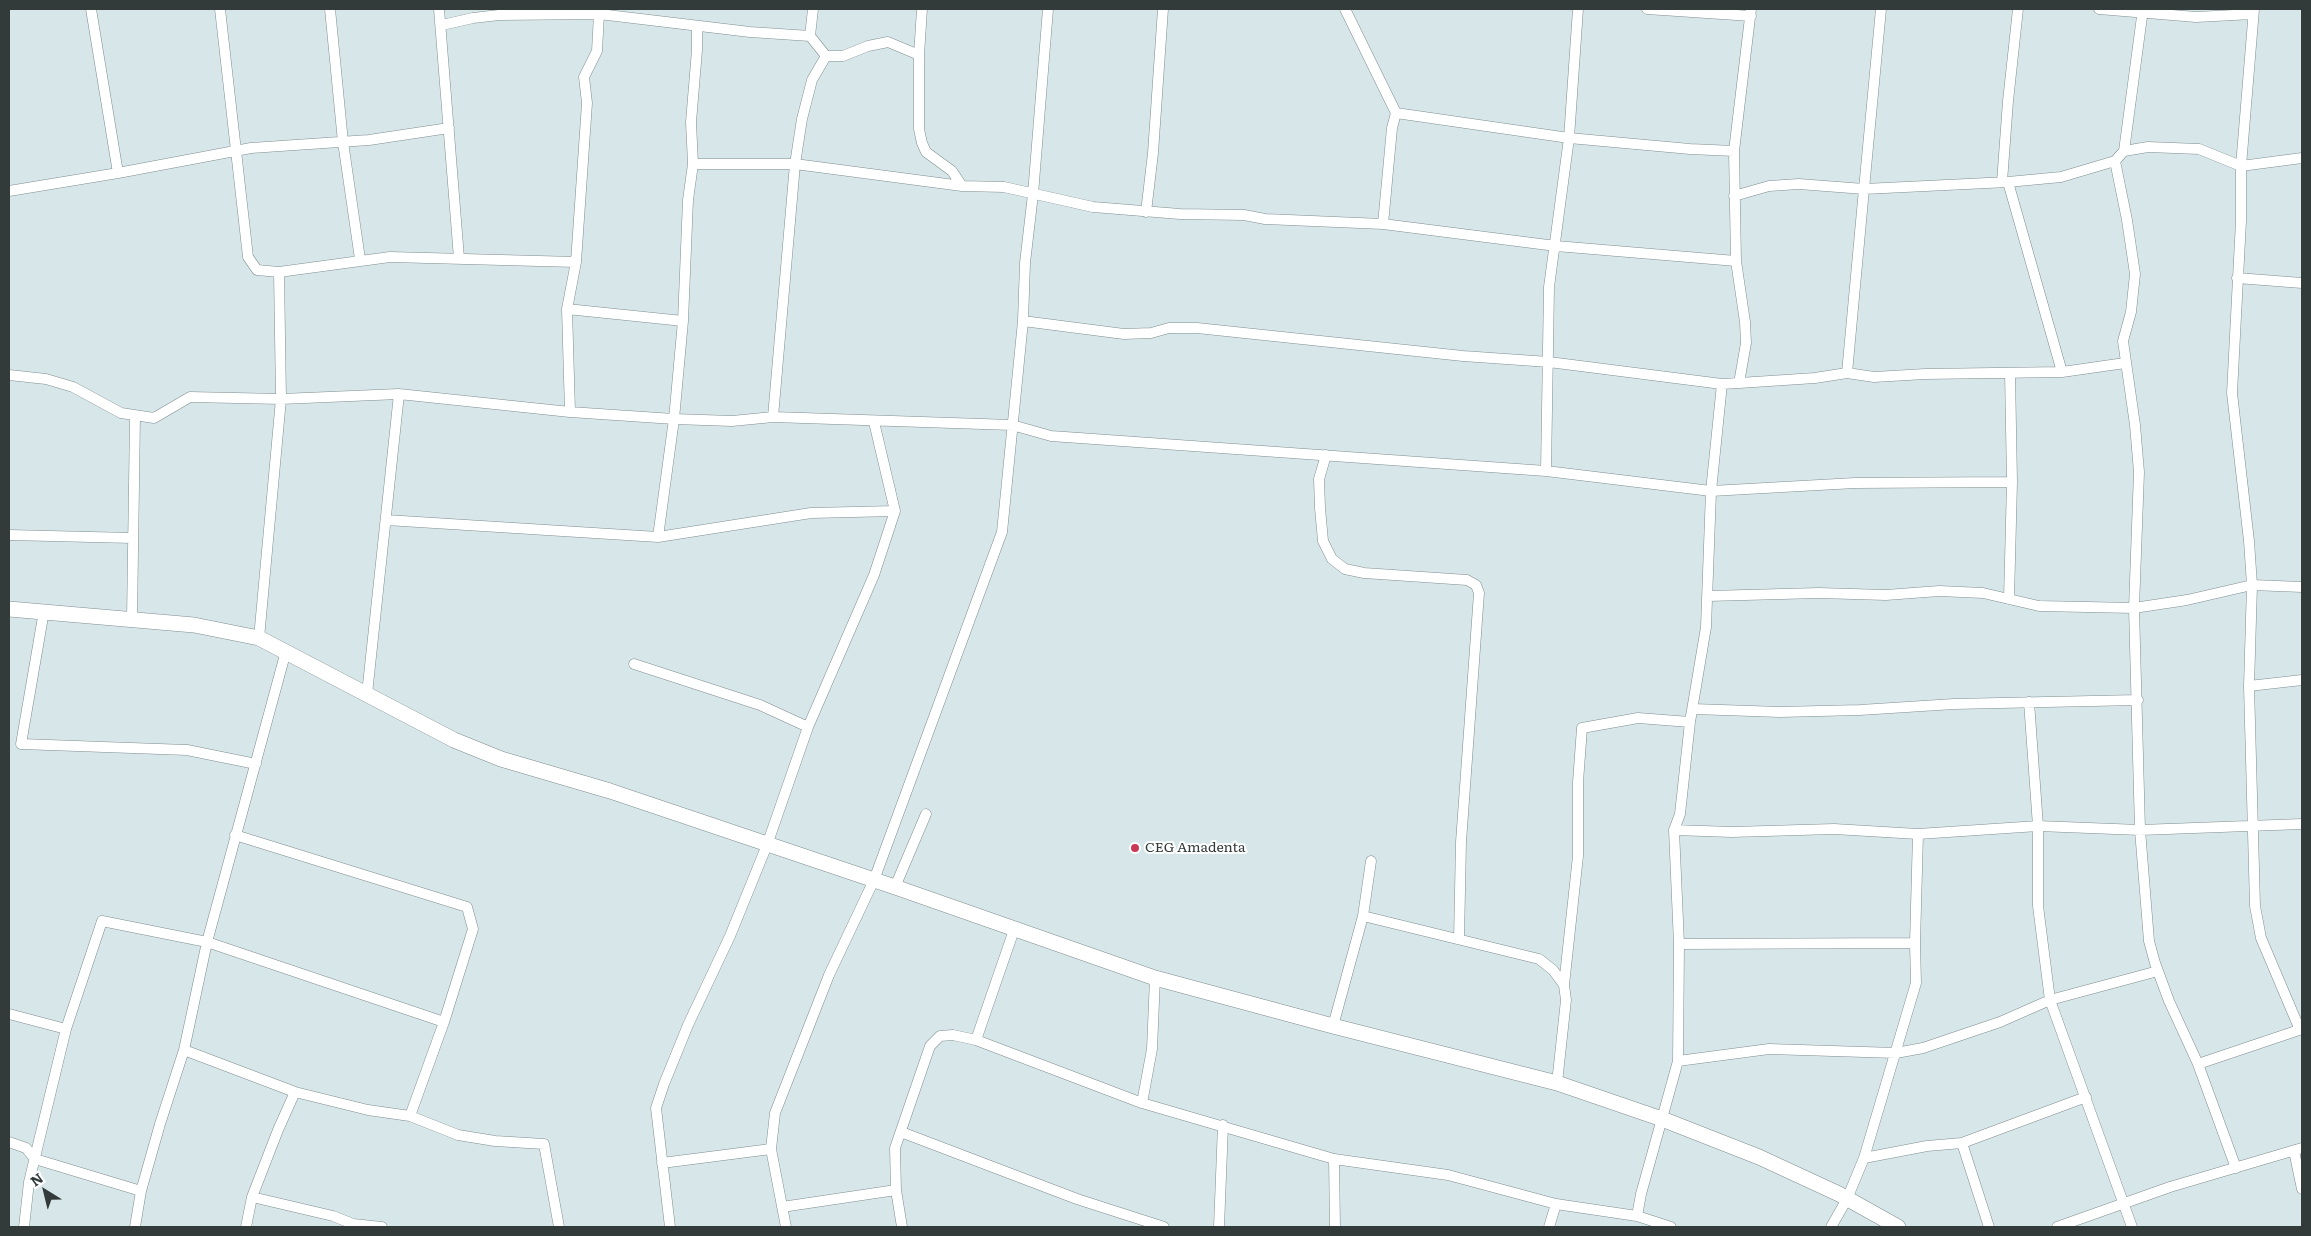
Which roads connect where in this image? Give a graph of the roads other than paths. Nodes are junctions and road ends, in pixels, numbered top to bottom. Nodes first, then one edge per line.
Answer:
1 (91, 9) edge
2 (220, 9) edge
3 (330, 9) edge
4 (439, 9) edge
5 (813, 9) edge
6 (922, 9) edge
7 (1048, 9) edge
8 (1162, 9) edge
9 (1345, 9) edge
10 (1578, 9) edge
11 (1647, 9) edge
12 (1881, 9) edge
13 (2018, 9) edge
14 (2099, 9) edge
15 (2143, 10) edge
16 (599, 11) edge
17 (1751, 12) edge
18 (2253, 12) edge
19 (442, 25) junction
20 (697, 26) junction
21 (810, 36) junction
22 (919, 55) junction
23 (826, 56) junction
24 (1396, 114) junction
25 (449, 128) junction
26 (1569, 138) junction
27 (343, 142) junction
28 (236, 151) junction
29 (1734, 151) junction
30 (2124, 151) junction
31 (2302, 158) edge
32 (2114, 161) junction
33 (693, 164) junction
34 (795, 164) junction
35 (2241, 166) junction
36 (118, 173) junction
37 (2005, 182) junction
38 (962, 186) junction
39 (1864, 189) junction
40 (9, 191) edge
41 (1033, 194) junction
42 (1734, 196) junction
43 (1146, 212) junction
44 (1383, 224) junction
45 (1556, 246) junction
46 (459, 258) junction
47 (360, 259) junction
48 (1736, 261) junction
49 (576, 262) junction
50 (279, 272) junction
51 (2237, 278) junction
52 (2302, 283) edge
53 (567, 309) junction
54 (683, 321) junction
55 (1023, 321) junction
56 (1549, 362) junction
57 (2125, 363) junction
58 (2062, 372) junction
59 (1847, 373) junction
60 (2010, 373) junction
61 (9, 375) edge
62 (1739, 382) junction
63 (1722, 384) junction
64 (399, 394) junction
65 (281, 399) junction
66 (570, 412) junction
67 (135, 417) junction
68 (773, 417) junction
69 (674, 419) junction
70 (874, 422) junction
71 (1012, 425) junction
72 (1326, 455) junction
73 (1546, 471) junction
74 (2012, 482) junction
75 (1711, 491) junction
76 (895, 511) junction
77 (386, 520) junction
78 (9, 535) edge
79 (132, 538) junction
80 (658, 538) junction
81 (2252, 585) junction
82 (2302, 588) edge
83 (1708, 596) junction
84 (2009, 599) junction
85 (2134, 608) junction
86 (9, 609) edge
87 (44, 612) junction
88 (132, 619) junction
89 (260, 638) junction
90 (286, 651) junction
91 (634, 664) dead end
92 (2302, 680) edge
93 (2249, 686) junction
94 (367, 694) junction
95 (2138, 700) junction
96 (2029, 702) junction
97 (1692, 708) junction
98 (1690, 722) junction
99 (808, 727) junction
100 (256, 764) junction
101 (926, 814) dead end
102 (2302, 824) edge
103 (2038, 826) junction
104 (2253, 828) junction
105 (1674, 830) junction
106 (2140, 830) junction
107 (1918, 834) junction
108 (235, 835) junction
109 (768, 846) junction
110 (1371, 861) dead end
111 (874, 880) junction
112 (895, 887) junction
113 (1363, 916) junction
114 (1014, 930) junction
115 (1460, 939) junction
116 (207, 942) junction
117 (1914, 943) junction
118 (1679, 944) junction
119 (2158, 971) junction
120 (1155, 978) junction
121 (1564, 985) junction
122 (2050, 1000) junction
123 (9, 1014) edge
124 (444, 1022) junction
125 (1333, 1026) junction
126 (66, 1029) junction
127 (2301, 1029) edge
128 (976, 1040) junction
129 (184, 1050) junction
130 (1896, 1053) junction
131 (1678, 1061) junction
132 (2198, 1064) junction
133 (1557, 1083) junction
134 (295, 1092) junction
135 (2086, 1097) junction
136 (1142, 1103) junction
137 (410, 1116) junction
138 (1662, 1120) junction
139 (1223, 1125) junction
140 (901, 1132) junction
141 (9, 1142) edge
142 (1962, 1143) junction
143 (771, 1149) junction
144 (2298, 1149) edge
145 (1864, 1158) junction
146 (35, 1159) junction
147 (1334, 1159) junction
148 (662, 1163) junction
149 (2236, 1168) junction
150 (2302, 1189) edge
151 (896, 1190) junction
152 (141, 1191) junction
153 (252, 1197) junction
154 (1848, 1199) junction
155 (1556, 1204) junction
156 (2122, 1204) junction
157 (782, 1208) junction
158 (1637, 1216) junction
159 (353, 1226) edge
160 (24, 1227) edge
161 (136, 1227) edge
162 (246, 1227) edge
163 (382, 1227) edge
164 (559, 1227) edge
165 (670, 1227) edge
166 (786, 1227) edge
167 (902, 1227) edge
168 (1164, 1227) edge
169 (1219, 1227) edge
170 (1336, 1227) edge
171 (1549, 1227) edge
172 (1671, 1227) edge
173 (1831, 1227) edge
174 (1898, 1227) edge
175 (1989, 1227) edge
176 (2057, 1227) edge
177 (2132, 1227) edge

1 - 36 street
2 - 28 street
3 - 27 street
4 - 19 street
5 - 21 street
6 - 22 street
7 - 41 street
8 - 43 street
9 - 24 street
10 - 26 street
11 - 17 street
12 - 39 street
13 - 37 street
14 - 15 street
15 - 18 street
15 - 30 street
16 - 19 street
16 - 20 street
16 - 49 street
17 - 29 street
18 - 35 street
19 - 25 street
20 - 21 street
20 - 33 street
21 - 23 street
22 - 23 street
22 - 38 street
23 - 34 street
24 - 26 street
24 - 44 street
25 - 27 street
25 - 46 street
26 - 29 street
26 - 45 street
27 - 28 street
27 - 47 street
28 - 36 street
28 - 50 street
29 - 42 street
30 - 32 street
30 - 35 street
31 - 35 street
32 - 37 street
32 - 57 street
33 - 34 street
33 - 54 street
34 - 38 street
34 - 68 street
35 - 51 street
36 - 40 street
37 - 39 street
37 - 58 street
38 - 41 street
39 - 42 street
39 - 59 street
41 - 43 street
41 - 55 street
42 - 48 street
43 - 44 street
44 - 45 street
45 - 48 street
45 - 56 street
46 - 47 street
46 - 49 street
47 - 50 street
48 - 62 street
49 - 53 street
50 - 65 street
51 - 52 street
51 - 81 street
53 - 54 street
53 - 66 street
54 - 69 street
55 - 56 street
55 - 71 street
56 - 63 street
56 - 73 street
57 - 58 street
57 - 85 street
58 - 60 street
59 - 60 street
59 - 62 street
60 - 74 street
61 - 67 street
62 - 63 street
63 - 75 street
64 - 65 street
64 - 66 street
64 - 77 street
65 - 67 street
65 - 89 street
66 - 69 street
67 - 79 street
68 - 69 street
68 - 70 street
69 - 80 street
70 - 71 street
70 - 76 street
71 - 72 street
71 - 111 street
72 - 73 street
72 - 115 street
73 - 75 street
74 - 75 street
74 - 84 street
75 - 83 street
76 - 80 street
76 - 99 street
77 - 80 street
77 - 94 street
78 - 79 street
79 - 88 street
81 - 82 street
81 - 85 street
81 - 93 street
83 - 84 street
83 - 97 street
84 - 85 street
85 - 95 street
86 - 87 street
87 - 88 street
87 - 100 street
88 - 89 street
89 - 90 street
90 - 94 street
90 - 100 street
91 - 99 street
92 - 93 street
93 - 104 street
94 - 109 street
95 - 96 street
95 - 106 street
96 - 97 street
96 - 103 street
97 - 98 street
98 - 105 street
98 - 121 street
99 - 109 street
100 - 108 street
101 - 112 street
102 - 104 street
103 - 106 street
103 - 107 street
103 - 122 street
104 - 106 street
104 - 127 street
105 - 107 street
105 - 118 street
106 - 119 street
107 - 117 street
108 - 116 street
108 - 124 street
109 - 111 street
109 - 148 street
110 - 113 street
111 - 112 street
111 - 143 street
112 - 114 street
113 - 115 street
113 - 125 street
114 - 120 street
114 - 128 street
115 - 121 street
116 - 124 street
116 - 126 street
116 - 129 street
117 - 118 street
117 - 130 street
118 - 131 street
119 - 122 street
119 - 132 street
120 - 125 street
120 - 136 street
121 - 133 street
122 - 130 street
122 - 135 street
123 - 126 street
124 - 137 street
125 - 133 street
126 - 146 street
127 - 132 street
128 - 136 street
128 - 140 street
129 - 134 street
129 - 152 street
130 - 131 street
130 - 145 street
131 - 138 street
132 - 149 street
133 - 138 street
134 - 137 street
134 - 153 street
135 - 142 street
135 - 156 street
136 - 139 street
137 - 164 street
138 - 154 street
138 - 158 street
139 - 147 street
139 - 169 street
140 - 151 street
140 - 168 street
141 - 146 street
142 - 145 street
142 - 175 street
143 - 148 street
143 - 157 street
144 - 149 street
144 - 150 street
145 - 154 street
146 - 152 street
146 - 160 street
147 - 155 street
147 - 170 street
148 - 165 street
149 - 156 street
151 - 157 street
151 - 167 street
152 - 161 street
153 - 159 street
153 - 162 street
154 - 173 street
154 - 174 street
155 - 158 street
155 - 171 street
156 - 176 street
156 - 177 street
157 - 166 street
158 - 172 street
159 - 163 street

